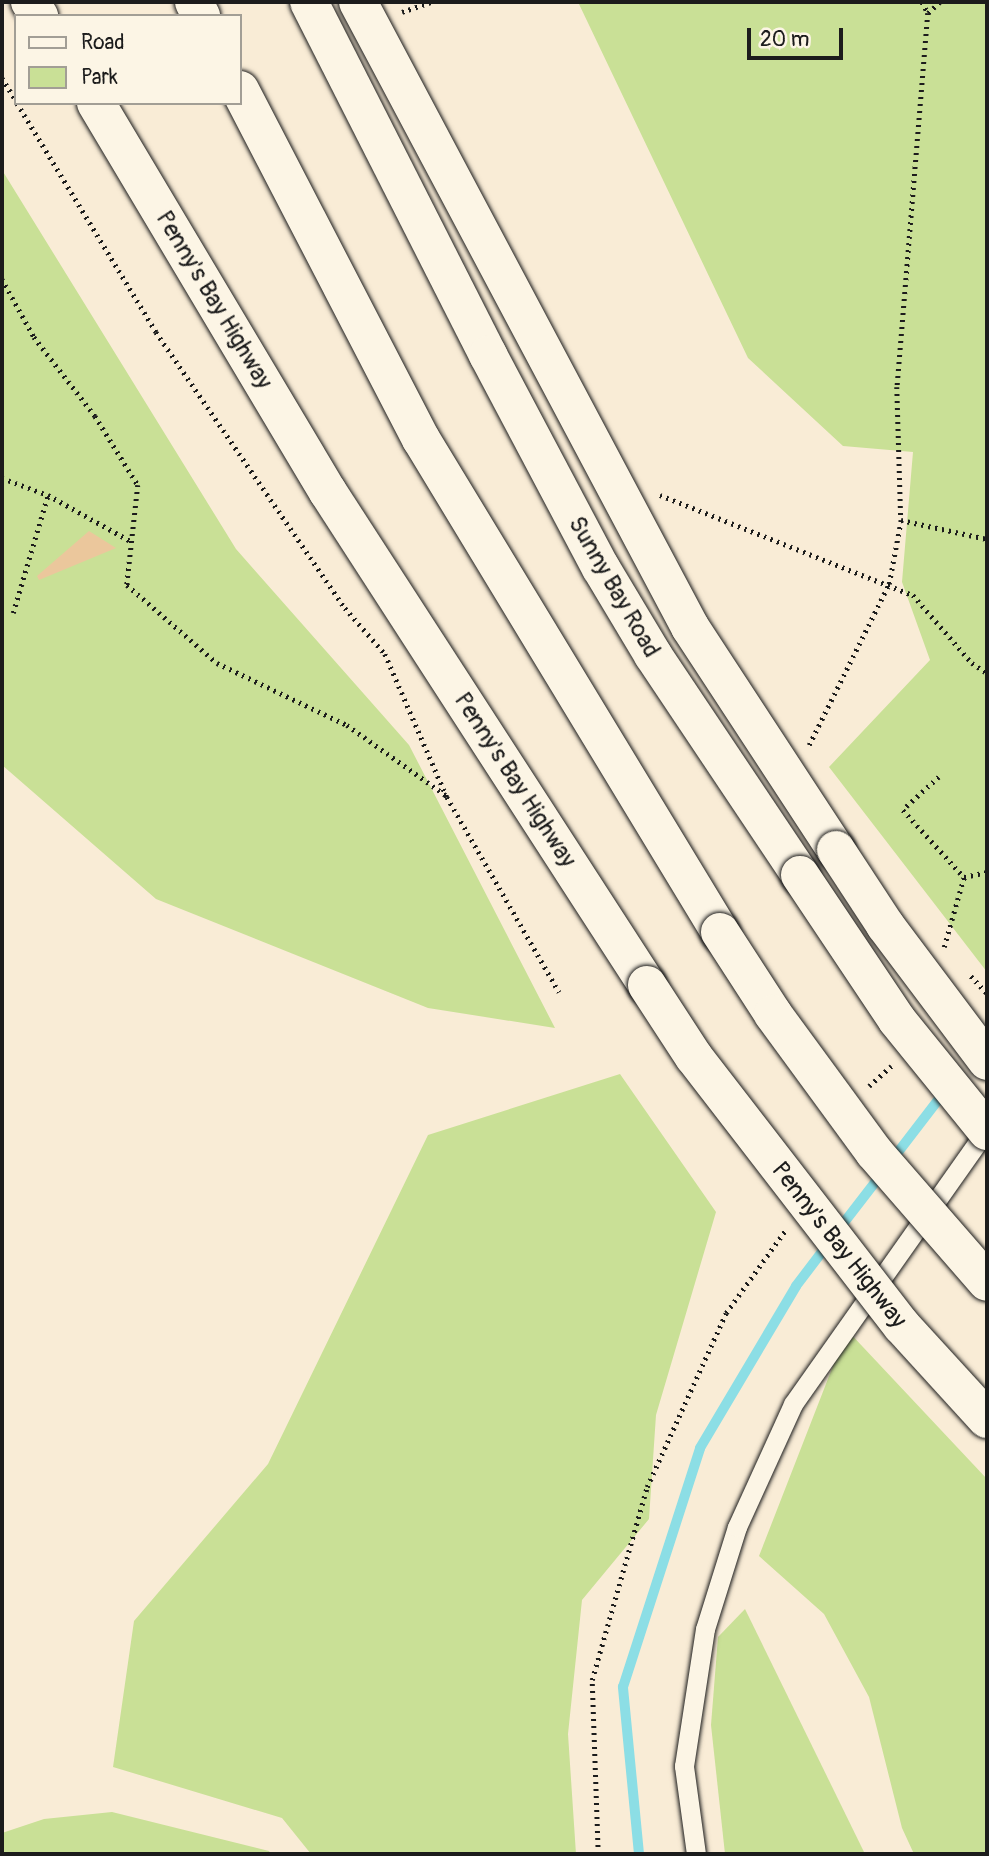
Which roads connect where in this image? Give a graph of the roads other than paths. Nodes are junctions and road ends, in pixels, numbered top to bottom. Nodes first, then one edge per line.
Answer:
1 (309, 2) edge
2 (358, 2) edge
3 (242, 94) edge
4 (97, 105) edge
5 (987, 1061) edge
6 (987, 1130) edge
7 (987, 1282) edge
8 (987, 1419) edge
9 (696, 1854) edge

1 - 6 main road, Sunny Bay Road, bridge
2 - 5 main road, Sunny Bay Road, bridge
3 - 7 main road, bridge
4 - 8 main road, Penny's Bay Highway, bridge
6 - 9 lane

